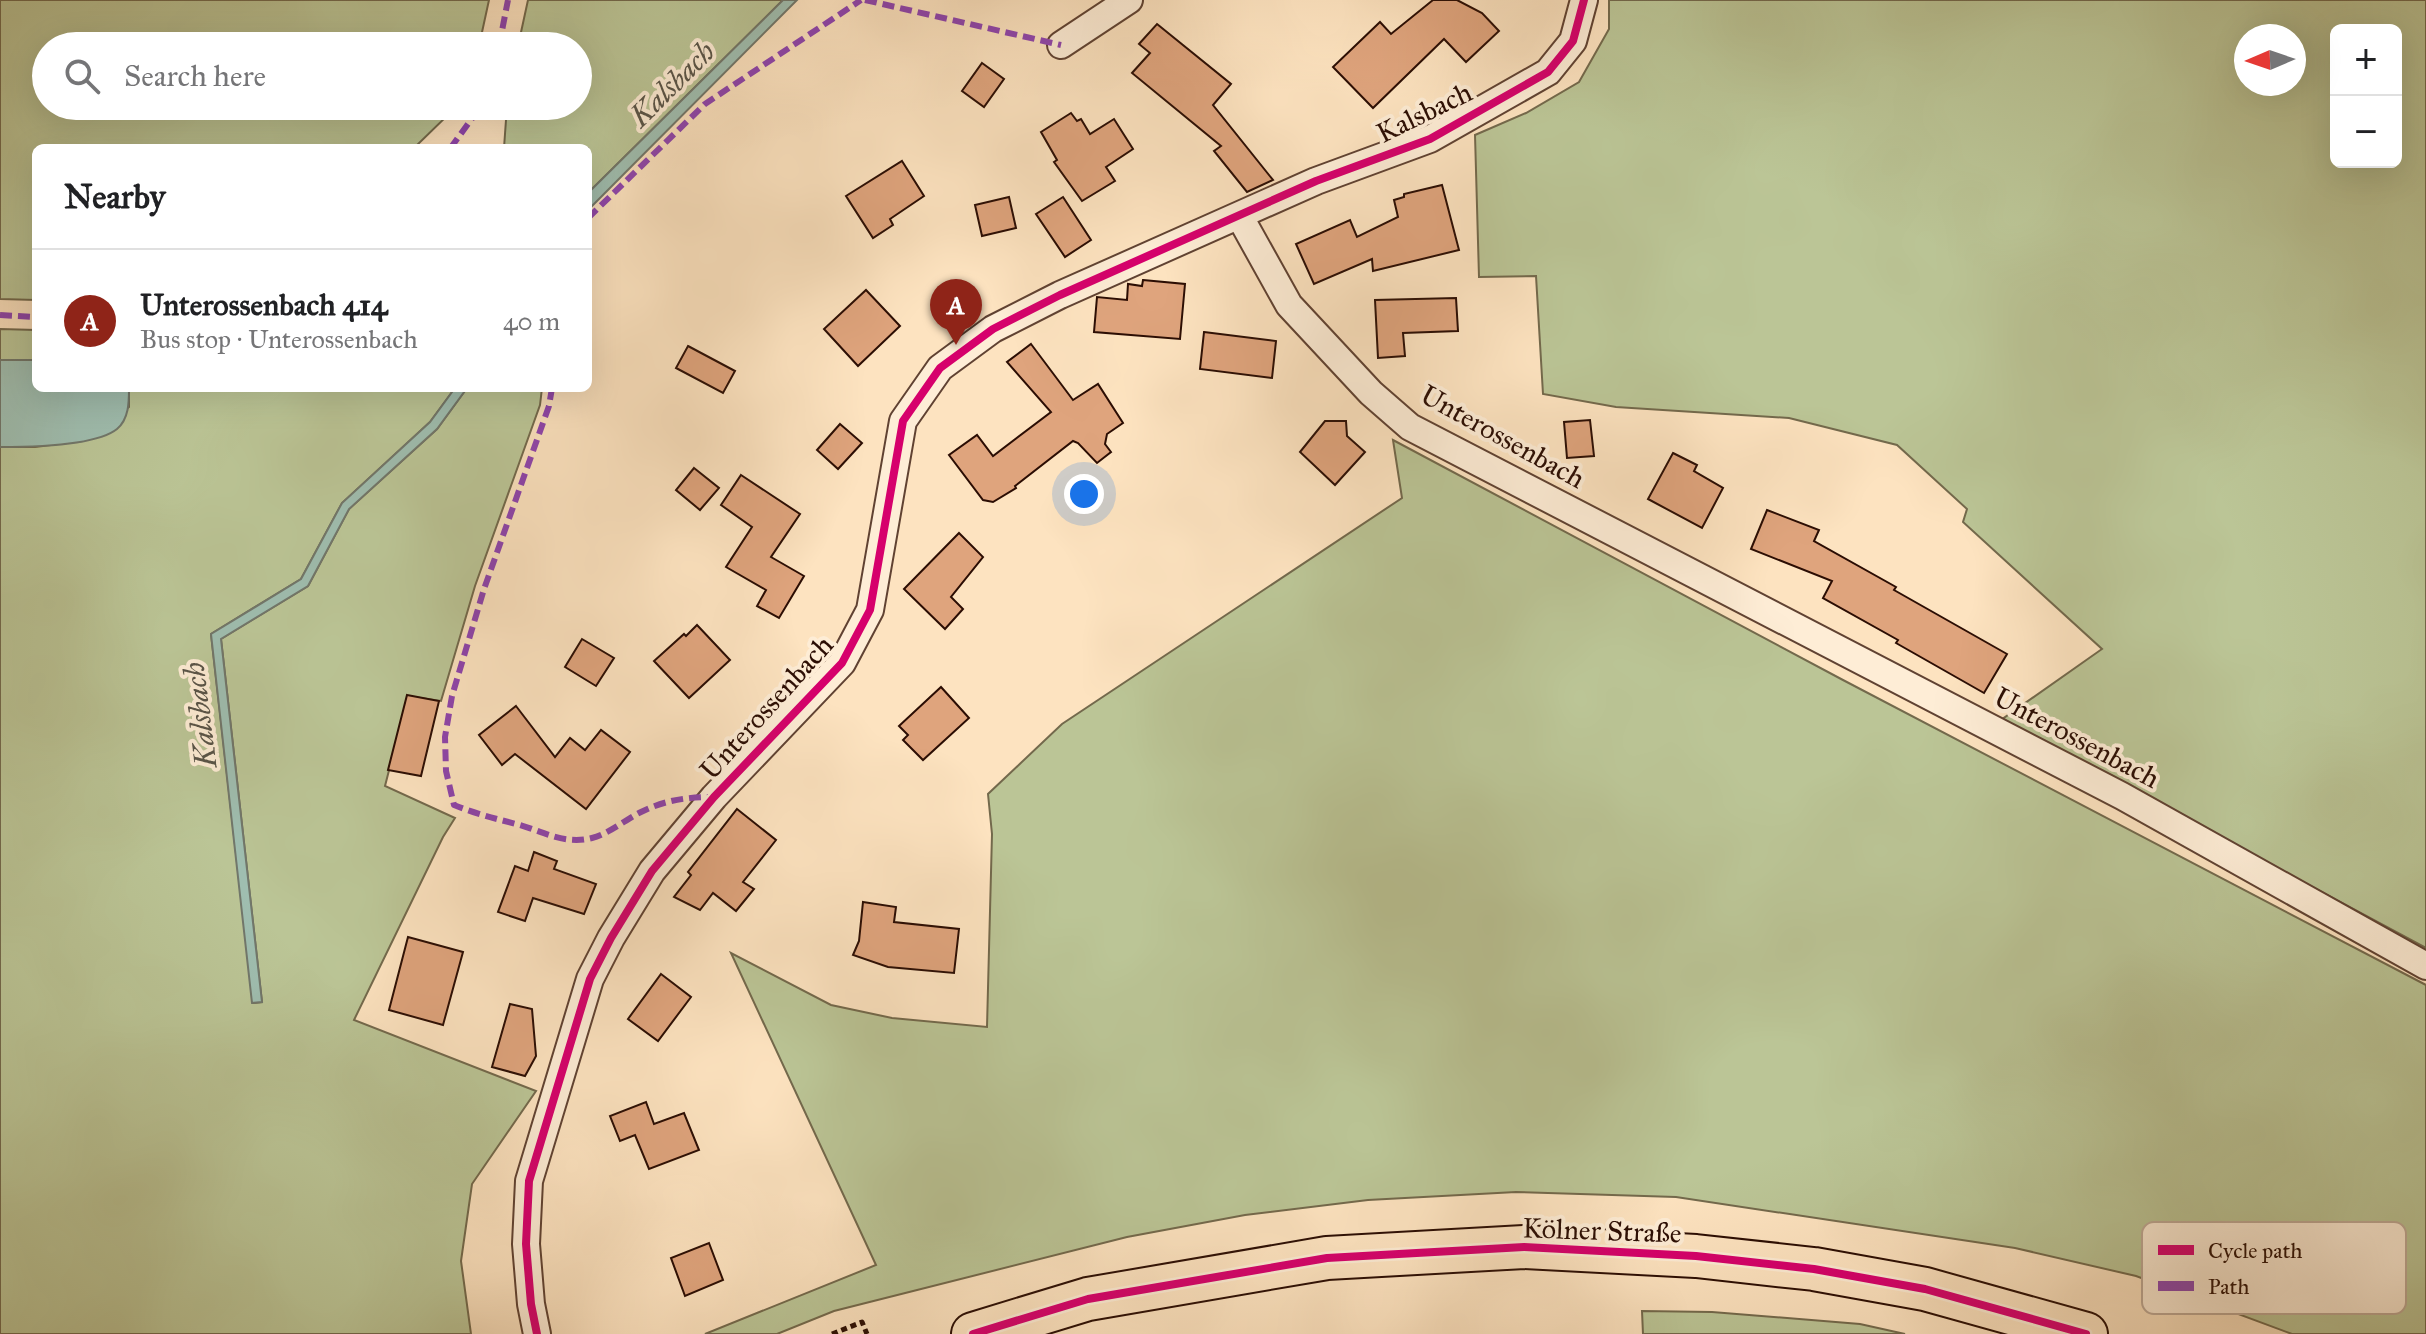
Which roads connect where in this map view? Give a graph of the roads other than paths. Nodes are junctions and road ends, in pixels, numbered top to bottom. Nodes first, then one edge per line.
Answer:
1 (1129, 0) edge
2 (1584, 0) edge
3 (1061, 45) dead end
4 (1240, 217) junction
5 (2426, 966) edge
6 (537, 1334) edge
7 (973, 1334) edge
8 (2086, 1334) edge

1 - 3 street
2 - 4 street, Kalsbach
4 - 5 street, Unterossenbach
4 - 6 street, Unterossenbach
7 - 8 main road, Kölner Straße

